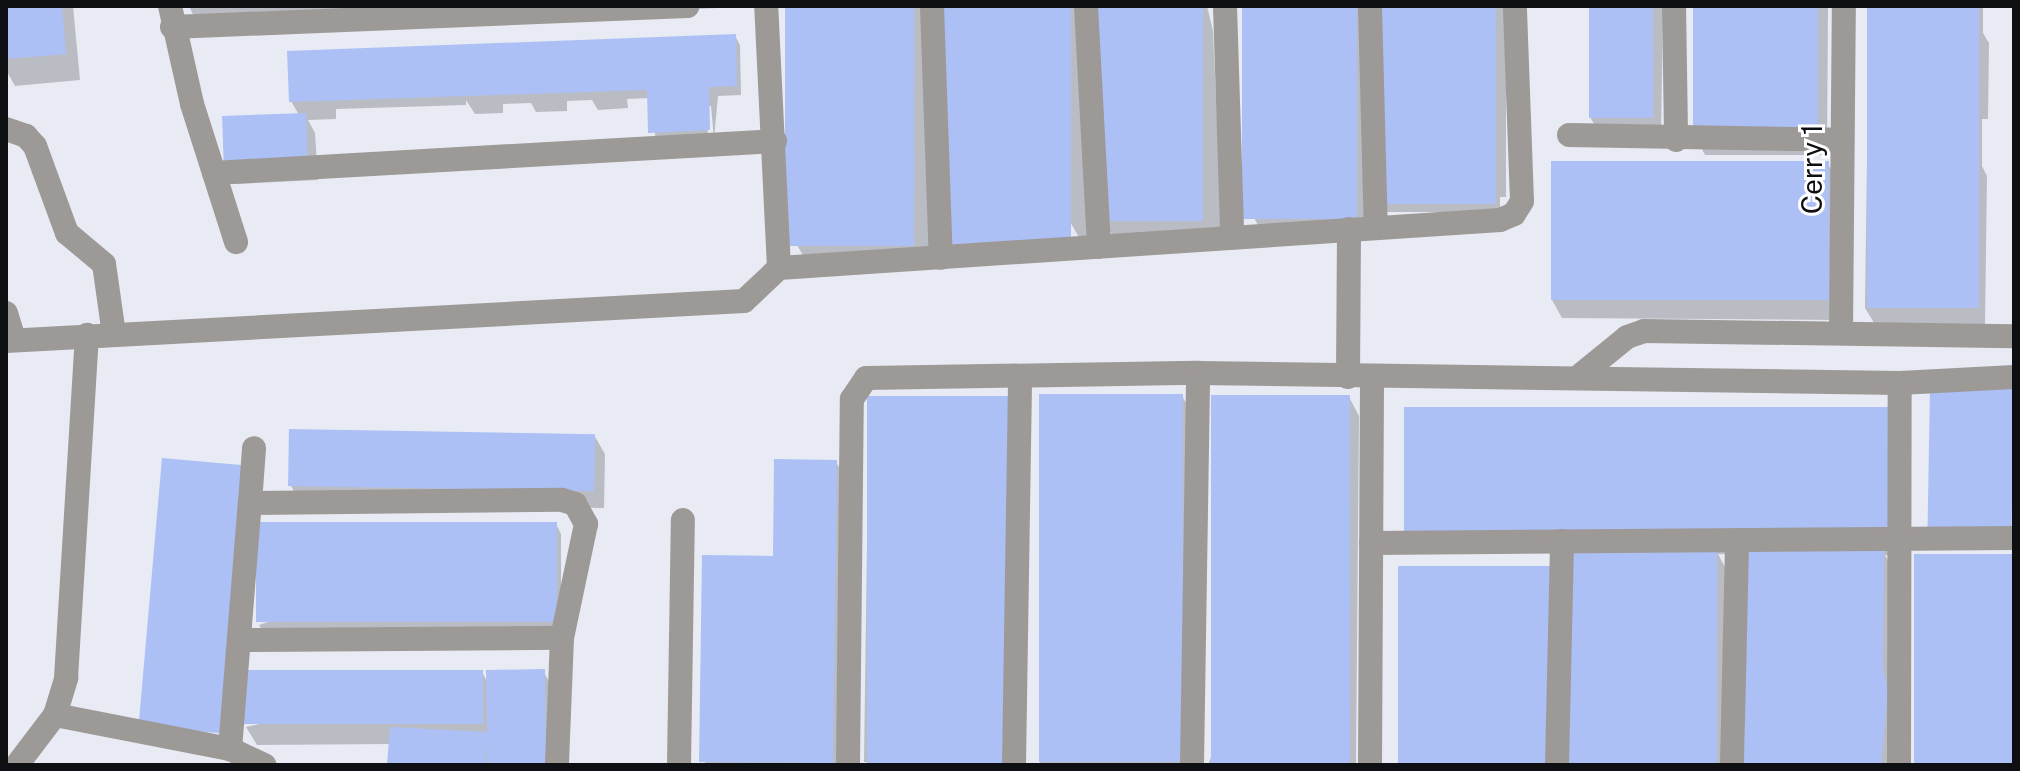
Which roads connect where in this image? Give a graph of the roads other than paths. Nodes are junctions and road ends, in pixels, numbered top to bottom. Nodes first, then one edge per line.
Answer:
1 (688, 6) edge
2 (766, 6) edge
3 (932, 6) edge
4 (1086, 6) edge
5 (1225, 6) edge
6 (1370, 6) edge
7 (1515, 6) edge
8 (1674, 6) edge
9 (1844, 6) edge
10 (171, 17) edge
11 (6, 129) edge
12 (1569, 135) dead end
13 (1676, 140) junction
14 (1842, 140) junction
15 (775, 141) junction
16 (214, 173) junction
17 (1376, 228) junction
18 (1349, 229) junction
19 (1232, 235) junction
20 (236, 242) dead end
21 (1099, 247) junction
22 (941, 258) junction
23 (779, 268) junction
24 (6, 313) edge
25 (1841, 333) junction
26 (114, 334) junction
27 (87, 335) junction
28 (2014, 336) edge
29 (10, 340) edge
30 (1198, 373) junction
31 (1583, 373) junction
32 (2014, 377) edge
33 (1020, 378) junction
34 (1360, 378) junction
35 (1900, 383) junction
36 (254, 448) dead end
37 (250, 503) junction
38 (683, 520) dead end
39 (2014, 538) edge
40 (1737, 540) junction
41 (1898, 540) junction
42 (1562, 541) junction
43 (1371, 543) junction
44 (562, 638) junction
45 (242, 640) junction
46 (55, 715) junction
47 (230, 749) junction
48 (257, 763) edge
49 (17, 765) edge
50 (557, 765) edge
51 (679, 765) edge
52 (848, 765) edge
53 (1014, 765) edge
54 (1192, 765) edge
55 (1370, 765) edge
56 (1557, 765) edge
57 (1732, 765) edge
58 (1899, 765) edge

1 - 10 street
2 - 15 street
3 - 22 street
4 - 21 street
5 - 19 street
6 - 17 street
7 - 17 street
8 - 13 street
9 - 14 street, Cerry 1
10 - 16 street
11 - 26 street
12 - 13 street
13 - 14 street
14 - 25 street, Cerry 1
15 - 16 street
15 - 23 street
16 - 20 street
17 - 18 street
18 - 19 street
18 - 34 street
19 - 21 street
21 - 22 street
22 - 23 street
23 - 26 street
24 - 29 street
25 - 28 street
25 - 31 street
26 - 27 street
27 - 29 street
27 - 46 street
30 - 33 street
30 - 34 street
30 - 54 street
31 - 34 street
31 - 35 street
32 - 35 street
33 - 52 street
33 - 53 street
34 - 43 street
35 - 41 street
36 - 37 street
37 - 44 street
37 - 45 street
38 - 51 street
39 - 41 street
40 - 41 street
40 - 42 street
40 - 57 street
41 - 58 street
42 - 43 street
42 - 56 street
43 - 55 street
44 - 45 street
44 - 50 street
45 - 47 street
46 - 47 street
46 - 49 street
47 - 48 street

